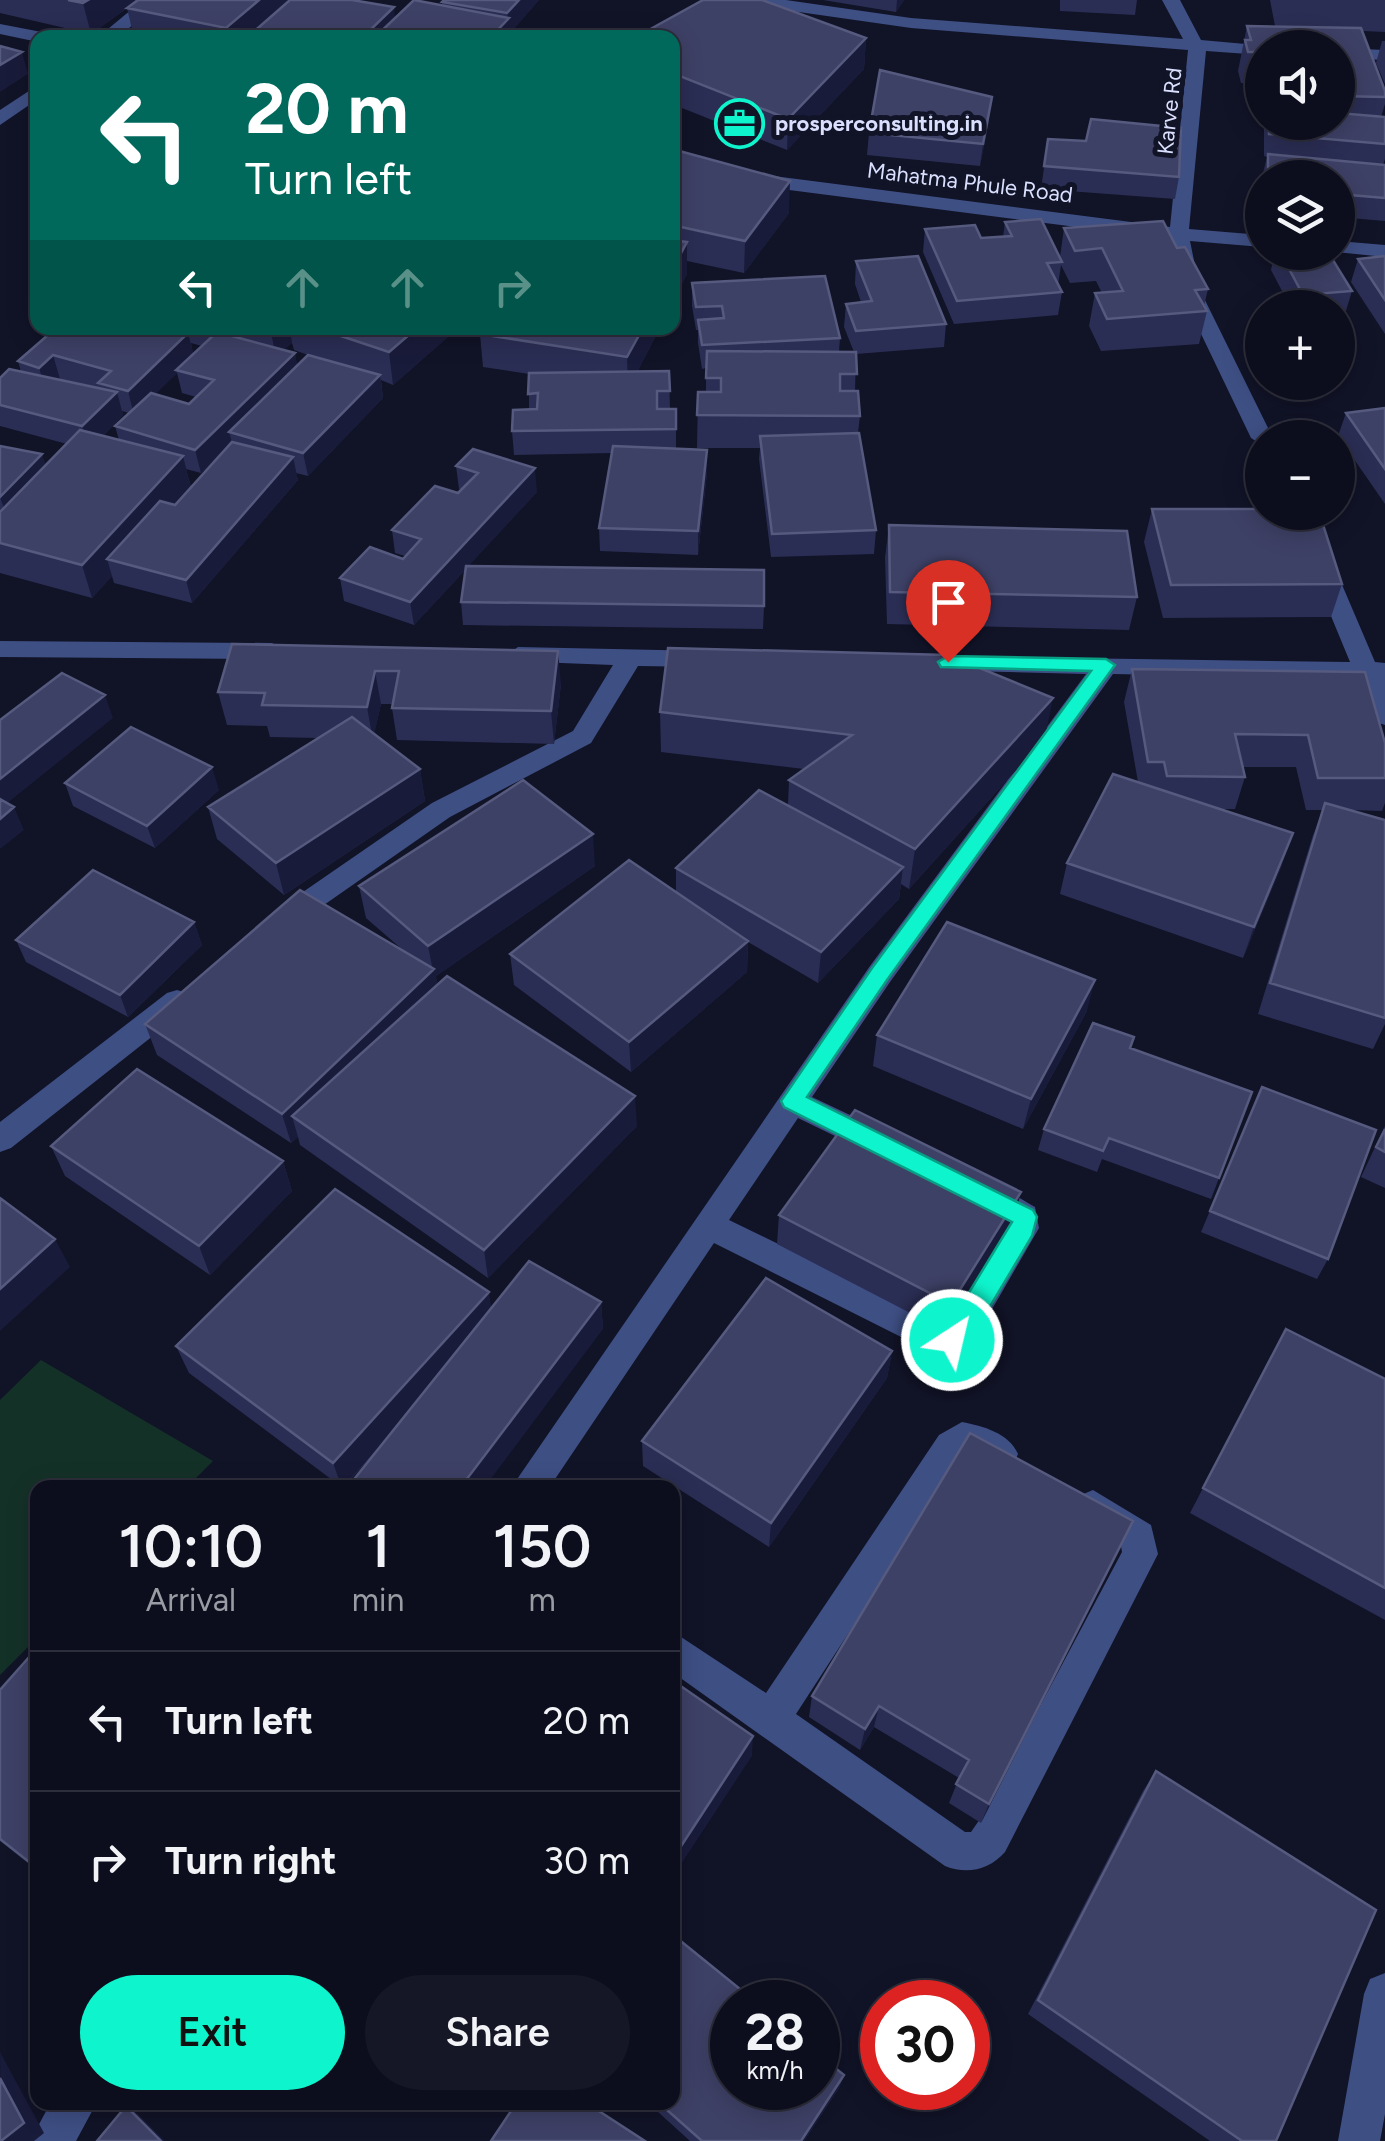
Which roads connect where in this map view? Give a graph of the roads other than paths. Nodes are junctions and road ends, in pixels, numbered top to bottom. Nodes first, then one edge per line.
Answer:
1 (154, 0) edge
2 (750, 0) edge
3 (1171, 0) edge
4 (0, 28) edge
5 (115, 30) edge
6 (30, 35) edge
7 (1197, 48) junction
8 (1245, 49) edge
9 (1355, 54) edge
10 (1385, 55) edge
11 (30, 96) edge
12 (0, 120) edge
13 (680, 162) edge
14 (1179, 234) junction
15 (1245, 240) edge
16 (1355, 248) edge
17 (1385, 251) edge
18 (1253, 420) edge
19 (1308, 530) edge
20 (0, 649) edge
21 (304, 651) edge
22 (496, 655) edge
23 (631, 657) junction
24 (730, 659) edge
25 (908, 662) edge
26 (1106, 665) junction
27 (1376, 671) edge
28 (1385, 716) edge
29 (263, 934) edge
30 (201, 982) edge
31 (792, 1101) junction
32 (0, 1139) edge
33 (907, 1157) edge
34 (943, 1174) edge
35 (708, 1225) junction
36 (1027, 1469) edge
37 (533, 1480) edge
38 (1060, 1488) edge
39 (680, 1655) edge
40 (771, 1719) junction
41 (1385, 1994) edge
42 (71, 2110) edge
43 (52, 2141) edge
44 (1359, 2141) edge

1 - 5 street
2 - 7 street
3 - 7 street, Karve Rd
4 - 6 street
7 - 8 street
7 - 14 street, Karve Rd
9 - 10 street
11 - 12 street
13 - 14 street, Mahatma Phule Road
14 - 15 street, Mahatma Phule Road
14 - 18 street, Karve Rd
16 - 17 street
19 - 27 street
20 - 21 street
22 - 23 street
23 - 24 street
23 - 29 street
25 - 26 street
26 - 27 street
26 - 31 street
27 - 28 street
30 - 32 street
31 - 33 street
31 - 35 street
34 - 35 street
35 - 37 street
36 - 40 street
38 - 40 street
39 - 40 street
41 - 44 street
42 - 43 street

